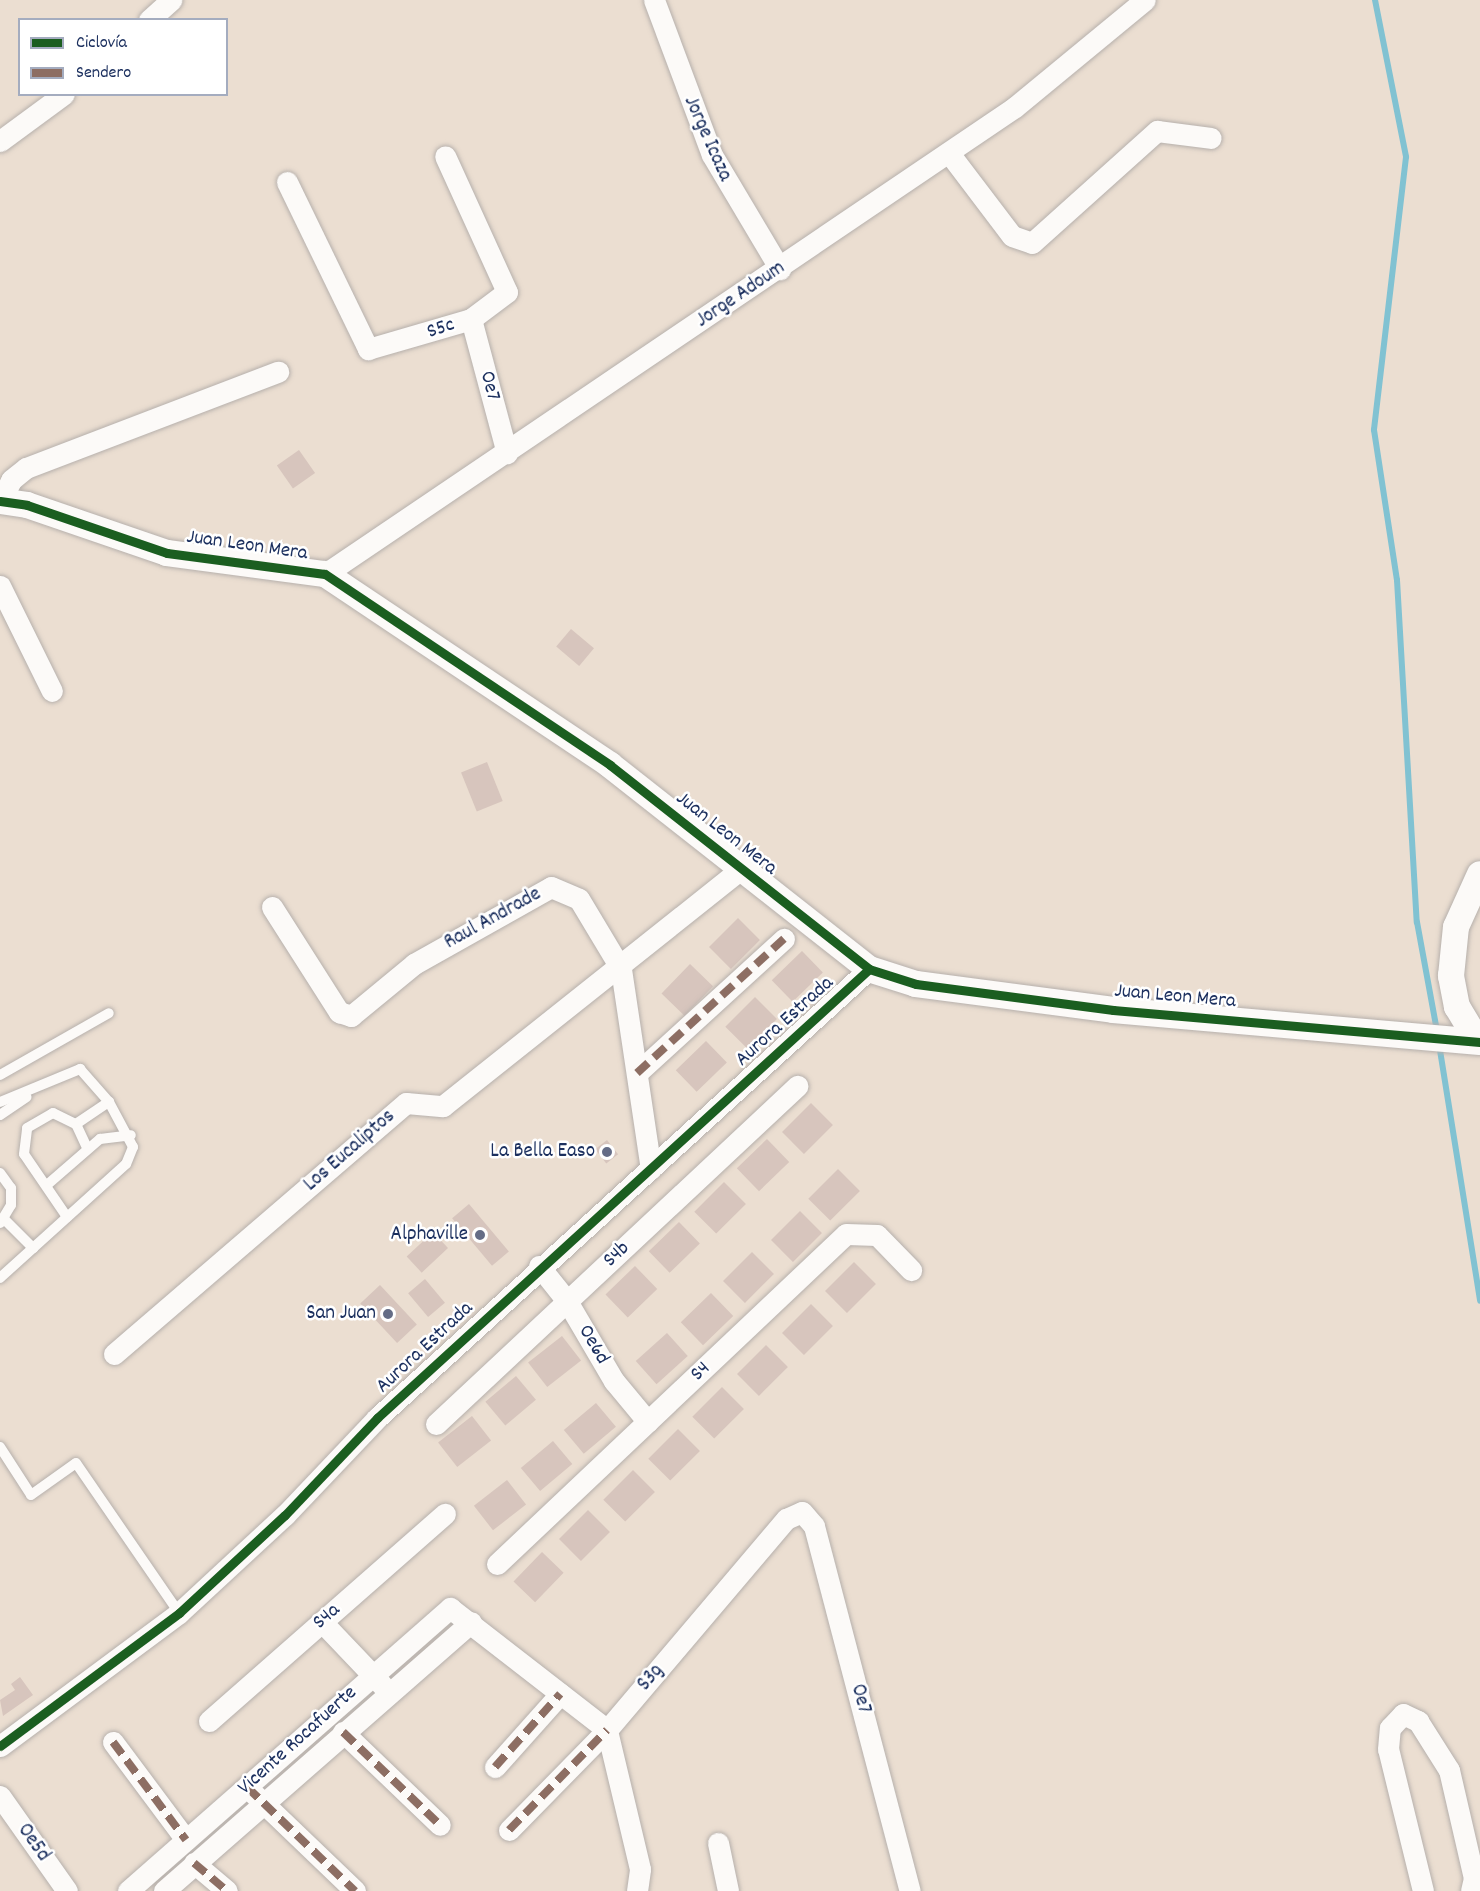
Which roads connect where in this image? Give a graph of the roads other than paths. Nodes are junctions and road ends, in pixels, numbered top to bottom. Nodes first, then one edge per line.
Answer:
1 (171, 0) edge
2 (654, 0) edge
3 (1145, 0) edge
4 (151, 18) edge
5 (61, 96) edge
6 (1211, 138) dead end
7 (0, 141) edge
8 (949, 153) junction
9 (445, 156) dead end
10 (287, 182) dead end
11 (780, 268) junction
12 (471, 319) junction
13 (278, 372) dead end
14 (507, 453) junction
15 (1, 500) edge
16 (325, 574) junction
17 (0, 586) edge
18 (52, 691) dead end
19 (741, 869) junction
20 (1480, 874) edge
21 (272, 907) dead end
22 (784, 939) dead end
23 (621, 969) junction
24 (869, 969) junction
25 (109, 1013) dead end
26 (1478, 1041) edge
27 (638, 1073) junction
28 (0, 1075) edge
29 (797, 1086) dead end
30 (41, 1088) junction
31 (0, 1102) edge
32 (109, 1102) junction
33 (0, 1115) edge
34 (76, 1124) junction
35 (131, 1135) junction
36 (87, 1148) junction
37 (651, 1169) junction
38 (0, 1173) edge
39 (48, 1184) junction
40 (67, 1217) junction
41 (2, 1221) edge
42 (33, 1248) junction
43 (539, 1266) junction
44 (911, 1270) dead end
45 (0, 1278) edge
46 (567, 1301) junction
47 (114, 1354) dead end
48 (648, 1422) junction
49 (436, 1424) dead end
50 (0, 1447) edge
51 (802, 1512) joint
52 (445, 1514) dead end
53 (498, 1564) dead end
54 (179, 1613) junction
55 (322, 1622) junction
56 (471, 1622) junction
57 (372, 1675) junction
58 (389, 1691) junction
59 (560, 1694) junction
60 (209, 1721) dead end
61 (607, 1730) junction
62 (343, 1732) junction
63 (113, 1742) dead end
64 (0, 1746) edge
65 (495, 1767) dead end
66 (247, 1787) junction
67 (0, 1796) edge
68 (263, 1803) junction
69 (440, 1825) dead end
70 (508, 1830) dead end
71 (186, 1840) junction
72 (718, 1843) dead end
73 (194, 1863) junction
74 (638, 1888) edge
75 (67, 1891) edge
76 (128, 1891) edge
77 (164, 1891) edge
78 (227, 1891) edge
79 (355, 1891) edge
80 (728, 1891) edge
81 (910, 1891) edge
82 (1423, 1891) edge
83 (1471, 1891) edge

1 - 4 street
2 - 11 street, Jorge Icaza
3 - 8 street, Jorge Adoum
5 - 7 street
6 - 8 street
8 - 11 street, Jorge Adoum
9 - 12 street, S5c
10 - 12 street, S5c
11 - 14 street, Jorge Adoum
12 - 14 street, Oe7
13 - 15 street
14 - 16 street, Jorge Adoum
15 - 16 street, Juan Leon Mera
16 - 19 street, Juan Leon Mera
17 - 18 street
19 - 23 street, Los Eucaliptos
19 - 24 street, Juan Leon Mera
20 - 26 street
21 - 23 street, Raul Andrade
22 - 27 street
23 - 27 street, Raul Andrade
23 - 47 street, Los Eucaliptos
24 - 26 street, Juan Leon Mera
24 - 37 street, Aurora Estrada
25 - 28 lane
27 - 37 street, Raul Andrade
29 - 46 street, S4b
30 - 31 lane
30 - 32 lane
30 - 33 lane
32 - 34 lane
32 - 35 lane
34 - 36 lane
34 - 39 lane
35 - 36 lane
35 - 40 lane
36 - 39 lane
37 - 43 street, Aurora Estrada
38 - 41 lane
39 - 40 lane
40 - 42 lane
41 - 42 lane
42 - 45 lane
43 - 46 street, Oe6d
43 - 54 street, Aurora Estrada
44 - 48 street, S4
46 - 48 street, Oe6d
46 - 49 street, S4b
48 - 53 street, S4
50 - 54 lane
51 - 61 street, S3g
51 - 81 street, Oe7
52 - 55 street, S4a
54 - 64 street, Aurora Estrada
55 - 57 street
55 - 60 street, S4a
56 - 57 street, Vicente Rocafuerte
56 - 58 street, Vicente Rocafuerte
56 - 59 street, Vicente Rocafuerte
57 - 58 street
57 - 66 street, Vicente Rocafuerte
58 - 62 street, Vicente Rocafuerte
59 - 61 street, Vicente Rocafuerte
59 - 65 street
61 - 70 street, S3g
61 - 74 street
62 - 68 street, Vicente Rocafuerte
62 - 69 street
63 - 71 street
66 - 68 street
66 - 71 street, Vicente Rocafuerte
67 - 75 street, Oe5d
68 - 73 street, Vicente Rocafuerte
68 - 79 street
71 - 76 street, Vicente Rocafuerte
72 - 80 street
73 - 77 street, Vicente Rocafuerte
73 - 78 street
82 - 83 street

